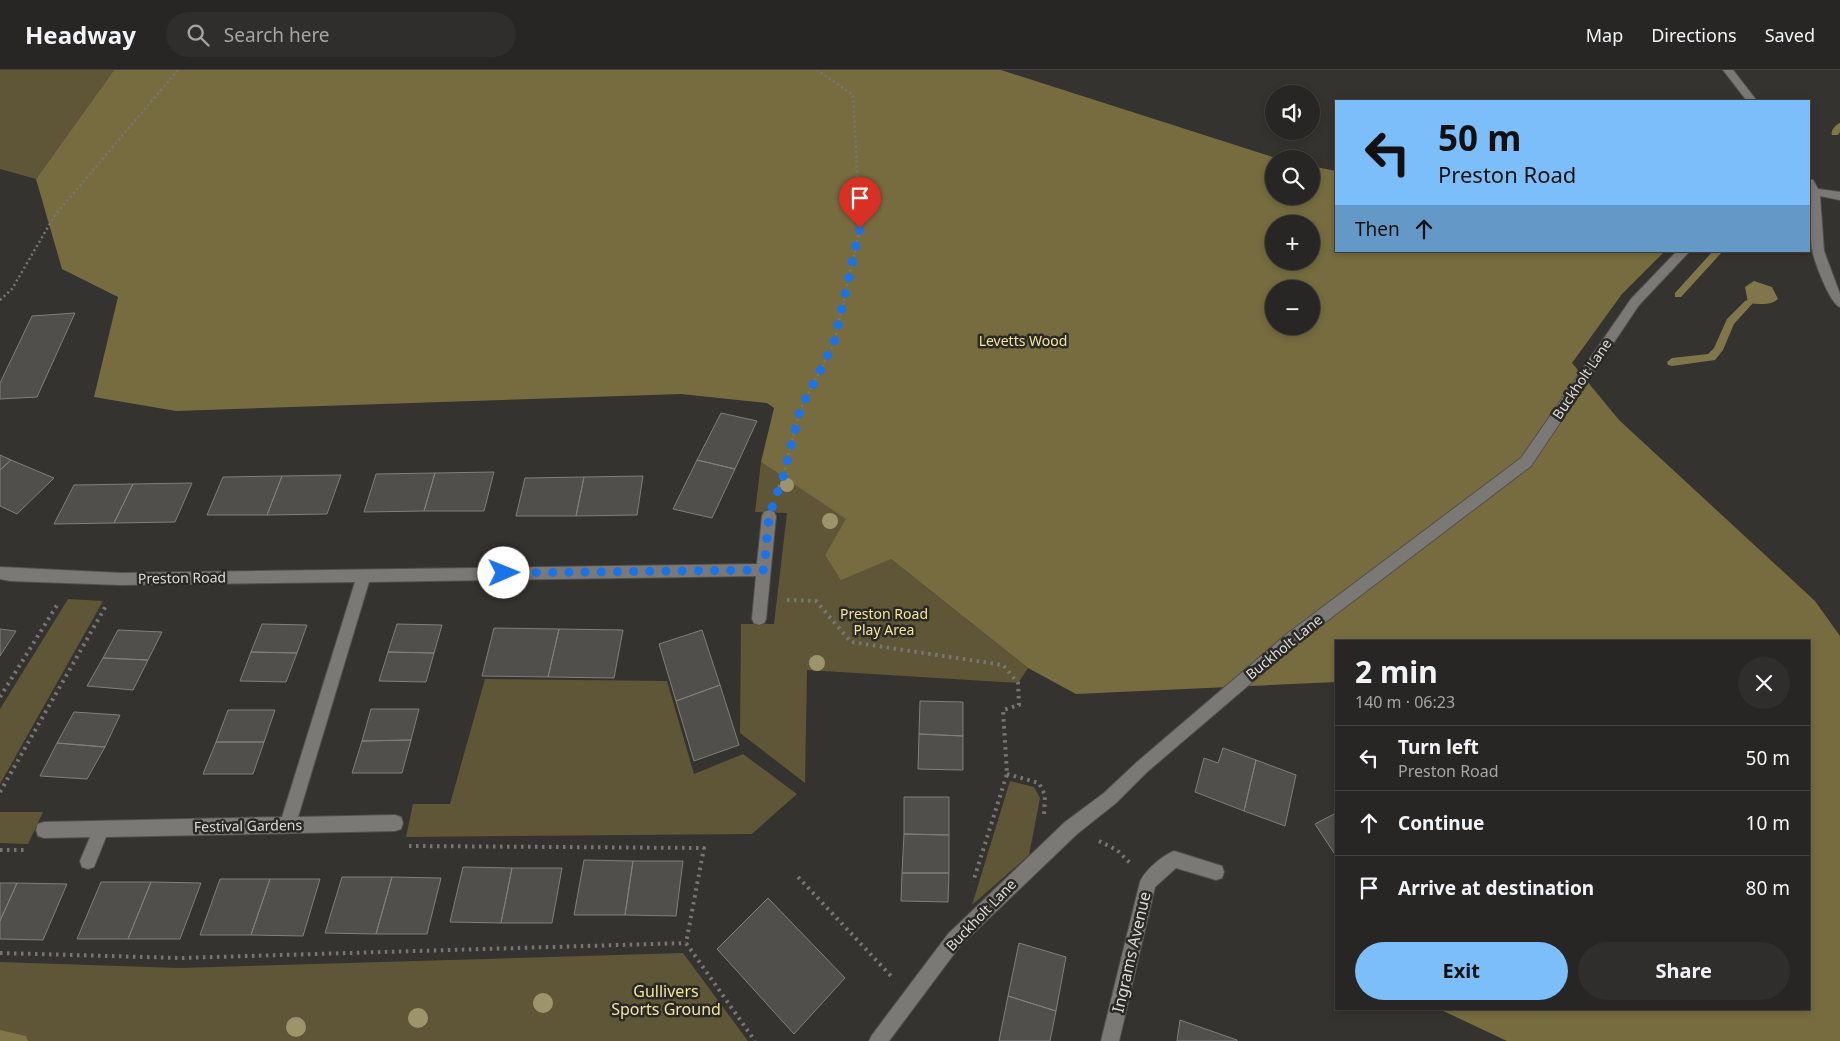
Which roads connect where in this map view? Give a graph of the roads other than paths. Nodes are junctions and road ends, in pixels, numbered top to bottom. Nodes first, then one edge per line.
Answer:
1 (1728, 70) edge
2 (1751, 100) edge
3 (1811, 188) edge
4 (1840, 196) edge
5 (1684, 252) edge
6 (1840, 303) edge
7 (769, 516) road end
8 (764, 570) junction
9 (0, 573) edge
10 (364, 575) junction
11 (759, 619) dead end
12 (395, 824) road end
13 (288, 825) junction
14 (101, 829) junction
15 (44, 830) dead end
16 (88, 861) dead end
17 (1216, 872) dead end
18 (878, 1041) edge
19 (1110, 1041) edge

1 - 2 street
3 - 4 street
3 - 6 street
5 - 18 street, Buckholt Lane
7 - 8 street
8 - 10 street, Preston Road
8 - 11 street
9 - 10 street, Preston Road
10 - 13 street
12 - 13 street, Festival Gardens
13 - 14 street, Festival Gardens
14 - 15 street, Festival Gardens
14 - 16 street
17 - 19 street, Ingrams Avenue

